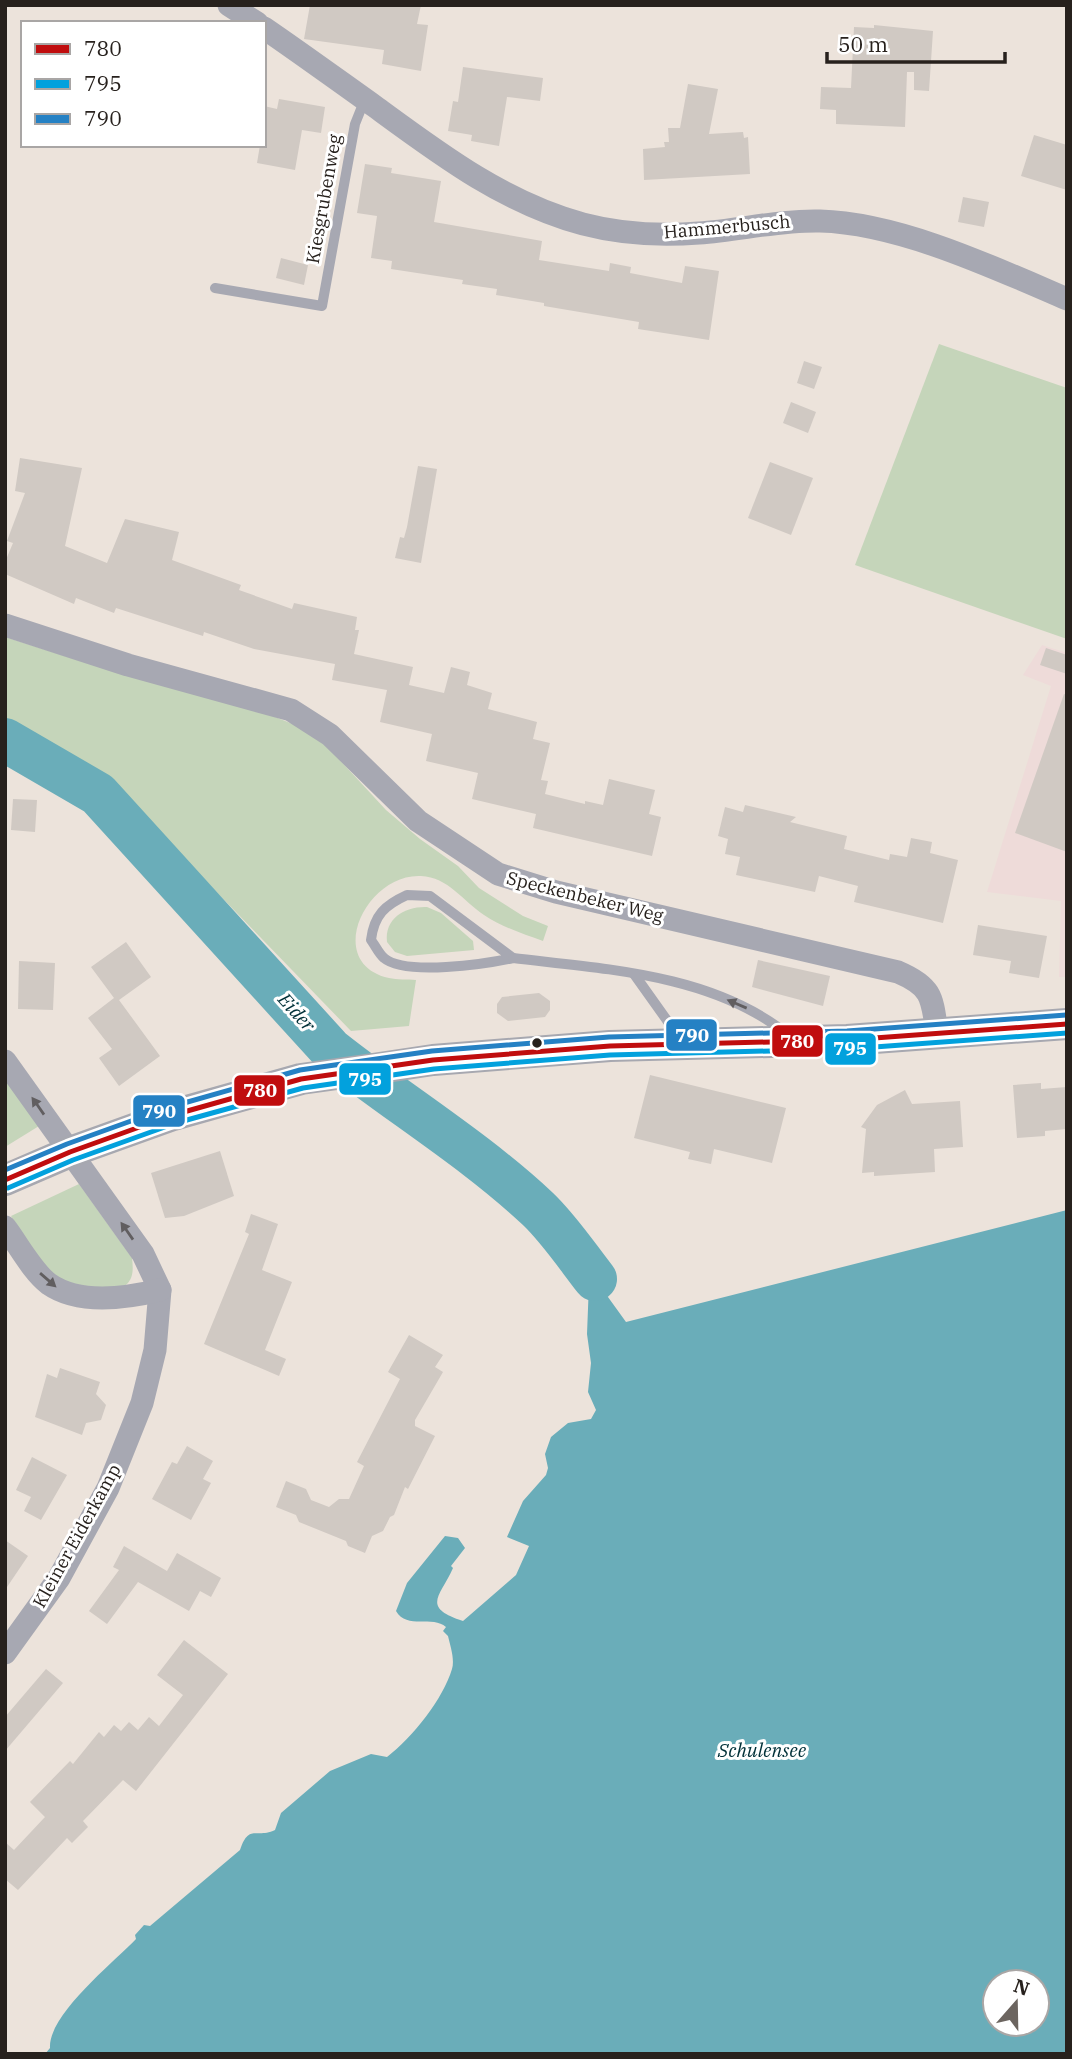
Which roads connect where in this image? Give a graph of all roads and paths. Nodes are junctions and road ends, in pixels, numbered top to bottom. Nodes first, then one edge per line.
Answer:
1 (229, 5) edge
2 (254, 21) edge
3 (266, 29) edge
4 (365, 99) junction
5 (215, 288) dead end
6 (1067, 299) edge
7 (5, 625) edge
8 (513, 958) junction
9 (634, 974) junction
10 (1067, 1024) edge
11 (937, 1033) junction
12 (795, 1040) junction
13 (684, 1045) junction
14 (5, 1060) edge
15 (70, 1152) junction
16 (5, 1180) edge
17 (5, 1227) edge
18 (160, 1290) junction
19 (5, 1653) edge

1 - 2 street
3 - 4 street, Hammerbusch
4 - 5 lane, Kiesgrubenweg
4 - 6 street, Hammerbusch
7 - 11 street, Speckenbeker Weg
8 - 8 lane
8 - 9 lane
12 -> 9 lane
9 - 13 lane
10 - 11 main road
11 - 12 main road
12 - 13 main road
13 - 15 main road
15 -> 14 street, Kleiner Eiderkamp
15 - 16 main road
18 -> 15 street, Kleiner Eiderkamp
17 -> 18 street
18 - 19 street, Kleiner Eiderkamp

